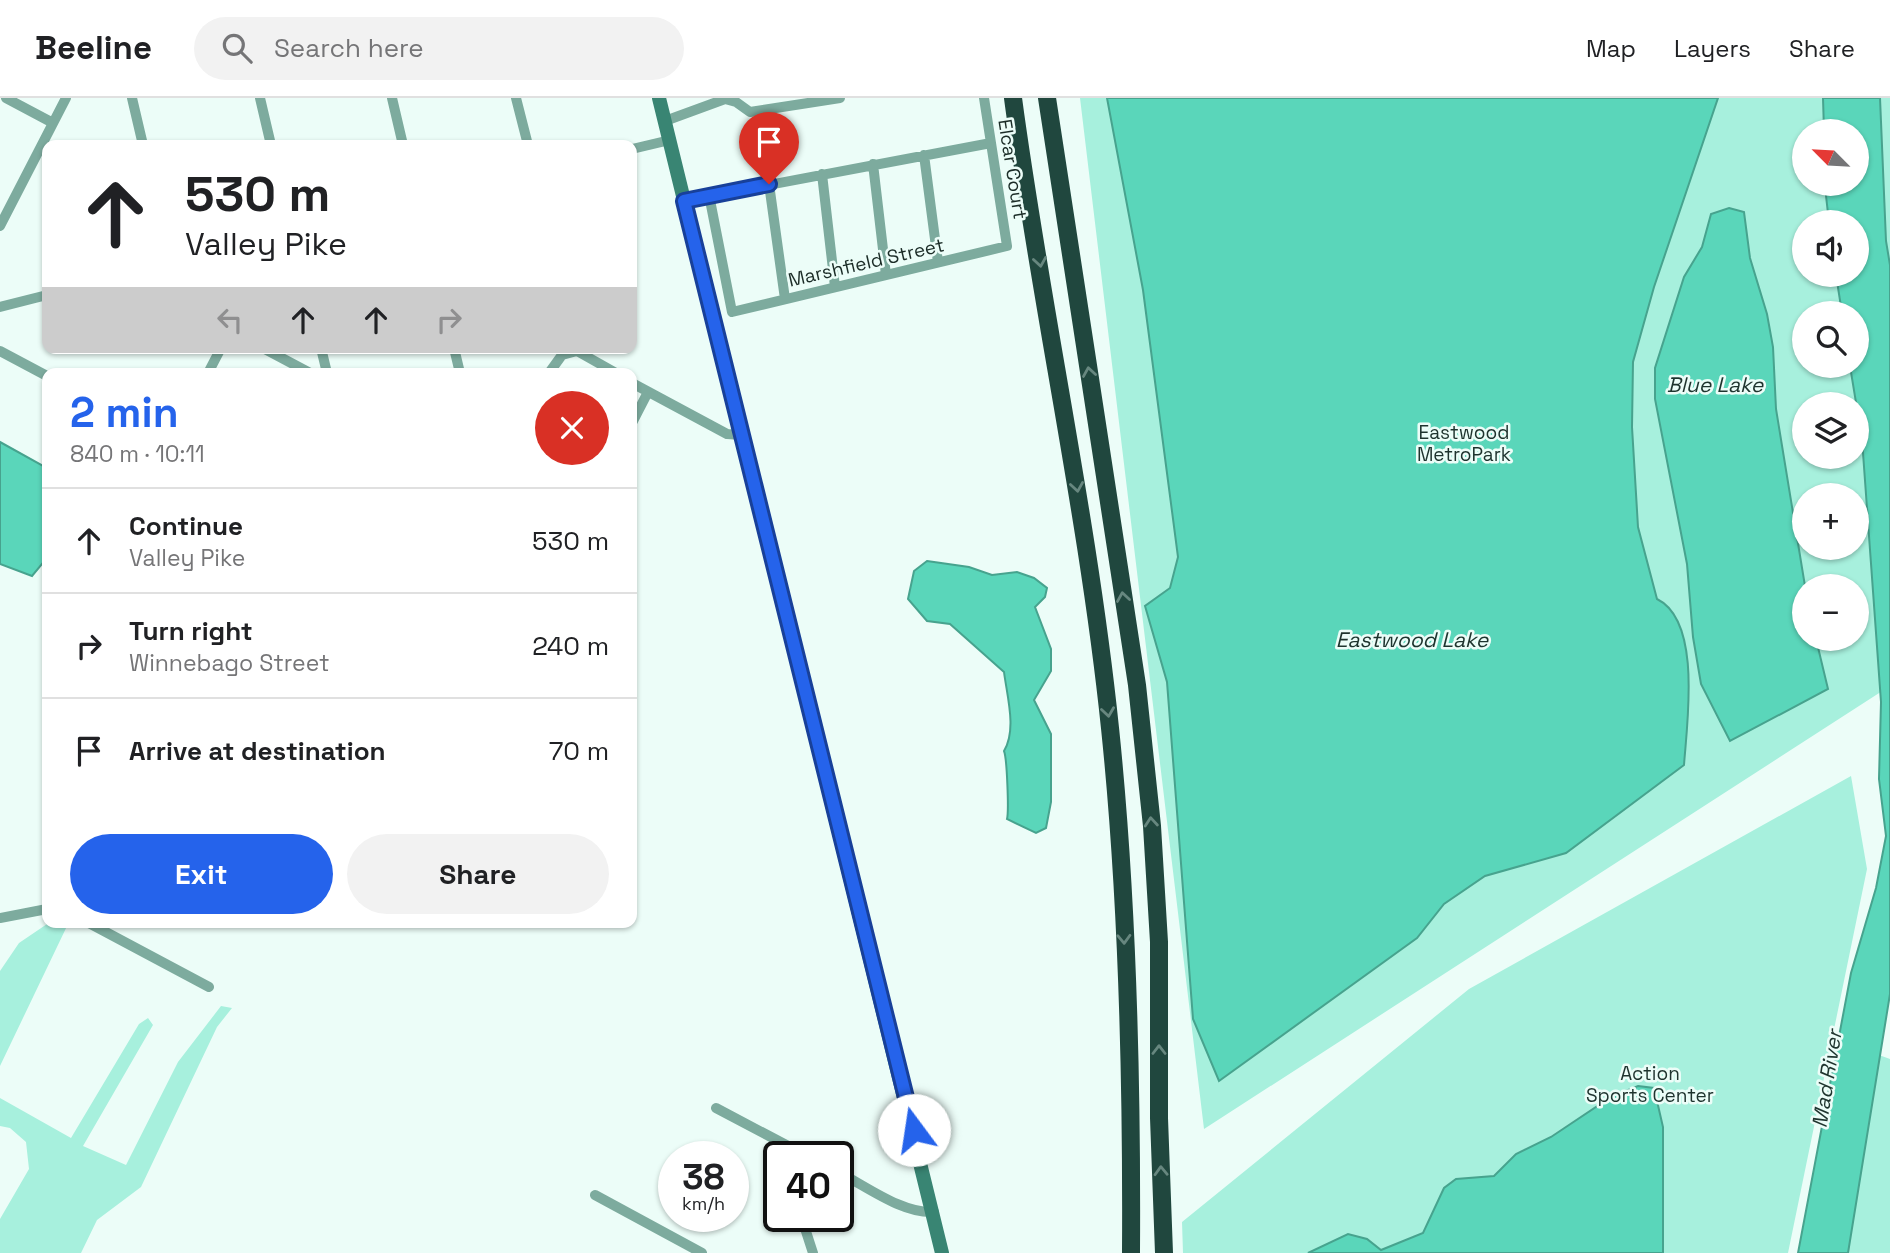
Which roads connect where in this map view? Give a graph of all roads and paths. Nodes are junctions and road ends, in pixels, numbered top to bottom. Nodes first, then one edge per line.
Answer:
1 (6, 98) edge
2 (66, 98) edge
3 (132, 98) edge
4 (260, 98) edge
5 (392, 98) edge
6 (516, 98) edge
7 (659, 98) edge
8 (840, 98) edge
9 (984, 98) edge
10 (1013, 98) edge
11 (1047, 98) edge
12 (665, 121) junction
13 (53, 123) junction
14 (44, 140) edge
15 (142, 140) edge
16 (270, 140) edge
17 (402, 140) edge
18 (527, 140) edge
19 (670, 140) junction
20 (991, 143) junction
21 (42, 144) edge
22 (637, 148) edge
23 (924, 155) junction
24 (873, 164) junction
25 (822, 174) junction
26 (769, 184) junction
27 (709, 195) junction
28 (684, 201) junction
29 (0, 226) edge
30 (1007, 246) joint
31 (938, 262) junction
32 (886, 275) junction
33 (835, 287) junction
34 (42, 296) edge
35 (785, 299) junction
36 (0, 307) edge
37 (0, 351) edge
38 (274, 354) edge
39 (565, 354) edge
40 (584, 354) edge
41 (300, 368) edge
42 (553, 368) edge
43 (608, 368) edge
44 (42, 373) edge
45 (637, 386) edge
46 (648, 392) junction
47 (637, 413) edge
48 (743, 435) junction
49 (42, 910) edge
50 (0, 918) edge
51 (99, 928) edge
52 (209, 987) dead end
53 (716, 1108) dead end
54 (773, 1141) edge
55 (854, 1180) edge
56 (595, 1195) dead end
57 (933, 1212) junction
58 (806, 1232) edge
59 (702, 1253) edge
60 (813, 1253) edge
61 (942, 1253) edge
62 (1132, 1253) edge
63 (1164, 1253) edge

1 - 13 street
2 - 13 street
3 - 15 street
4 - 16 street
5 - 17 street
6 - 18 street
7 - 12 street
8 - 12 street
9 - 20 street, Elcar Court
10 -> 62 highway
63 -> 11 highway
12 - 19 street
13 - 14 street
19 - 22 street
19 - 28 street
20 - 23 street
20 - 30 street, Elcar Court
21 - 29 street
23 - 24 street
23 - 31 street
24 - 25 street
24 - 32 street
25 - 26 street
25 - 33 street
26 - 27 street
26 - 35 street
27 - 28 street
27 - 35 street, Marshfield Street
28 - 48 street
30 - 31 street, Marshfield Street
31 - 32 street, Marshfield Street
32 - 33 street, Marshfield Street
33 - 35 street, Marshfield Street
34 - 36 street
37 - 44 street
38 - 41 street
39 - 42 street
40 - 43 street
45 - 46 street
46 - 47 street
46 - 48 street
48 - 57 street
49 - 50 street
51 - 52 street
53 - 54 street
55 - 57 street
56 - 59 street
57 - 61 street
58 - 60 street

